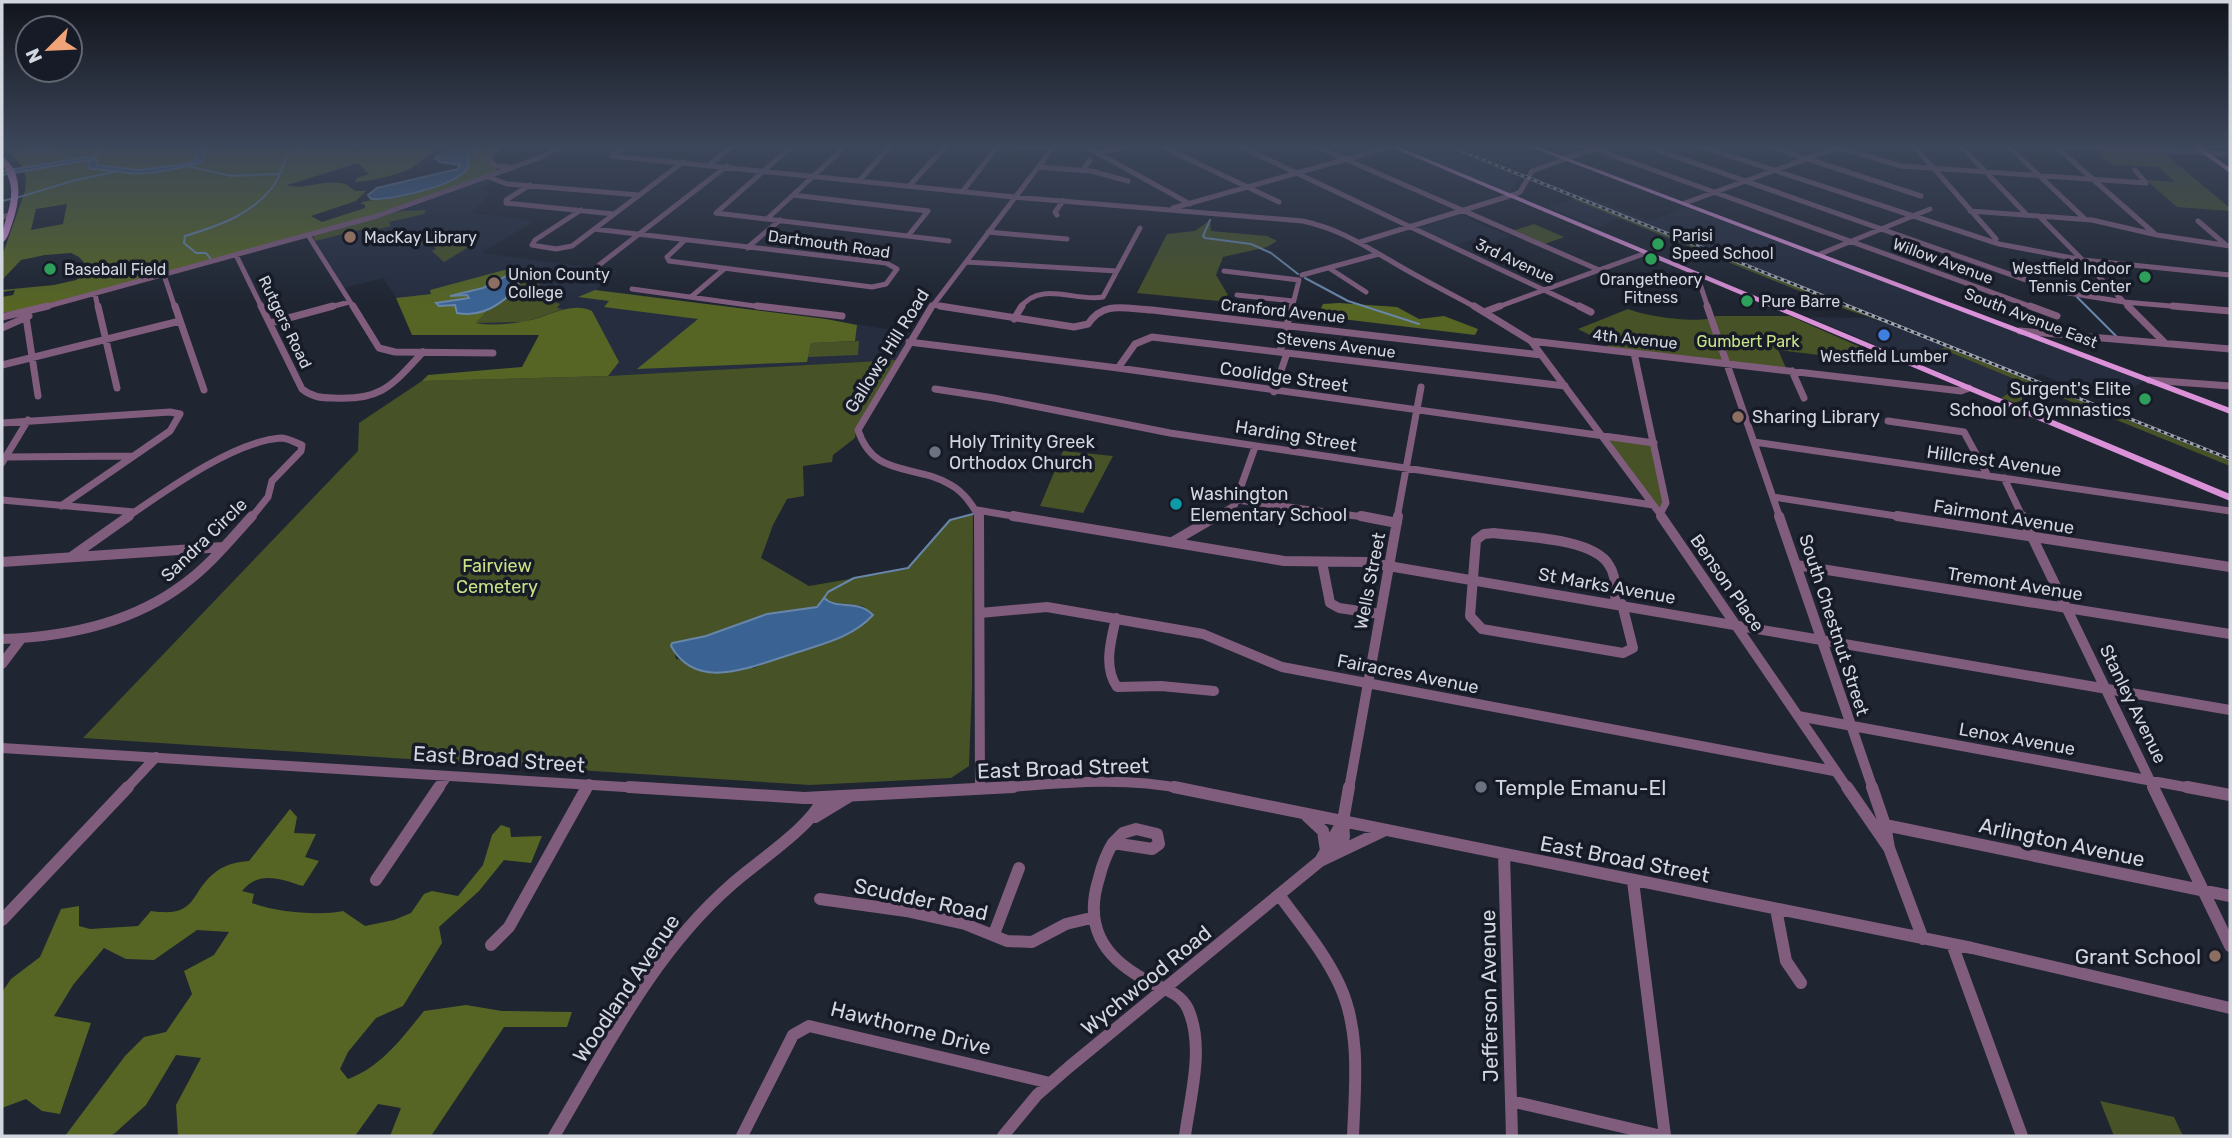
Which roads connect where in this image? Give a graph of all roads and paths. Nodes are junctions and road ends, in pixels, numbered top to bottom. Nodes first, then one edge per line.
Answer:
1 (15, 198) edge
2 (428, 198) edge
3 (509, 198) edge
4 (635, 198) edge
5 (685, 198) edge
6 (735, 198) edge
7 (790, 198) edge
8 (819, 198) edge
9 (1013, 198) edge
10 (1028, 198) edge
11 (1181, 198) edge
12 (1207, 198) edge
13 (1270, 198) edge
14 (1350, 198) edge
15 (1435, 198) edge
16 (1498, 198) edge
17 (1516, 198) edge
18 (1672, 198) edge
19 (1698, 198) edge
20 (1731, 198) edge
21 (1794, 198) edge
22 (1857, 198) edge
23 (1959, 198) edge
24 (2011, 198) edge
25 (2063, 198) edge
26 (2115, 198) edge
27 (1063, 201) junction
28 (1279, 202) dead end
29 (1190, 203) junction
30 (1685, 203) junction
31 (1460, 209) junction
32 (1930, 209) dead end
33 (1165, 210) junction
34 (582, 211) junction
35 (1970, 211) junction
36 (1187, 212) junction
37 (614, 214) junction
38 (1057, 215) dead end
39 (2027, 215) junction
40 (6, 216) edge
41 (1911, 216) junction
42 (2039, 216) junction
43 (768, 218) junction
44 (2085, 219) junction
45 (780, 220) junction
46 (2198, 221) dead end
47 (1409, 226) junction
48 (1140, 228) dead end
49 (594, 229) junction
50 (1882, 229) junction
51 (3, 231) edge
52 (988, 232) junction
53 (638, 234) junction
54 (308, 235) junction
55 (2157, 235) junction
56 (908, 236) junction
57 (1067, 239) dead end
58 (1996, 239) dead end
59 (685, 240) junction
60 (2, 241) edge
61 (949, 241) dead end
62 (1360, 242) junction
63 (1850, 242) junction
64 (2229, 246) edge
65 (747, 248) junction
66 (1646, 253) junction
67 (1380, 254) junction
68 (1820, 254) junction
69 (236, 255) junction
70 (2083, 260) junction
71 (966, 262) junction
72 (599, 265) dead end
73 (1329, 268) junction
74 (724, 269) junction
75 (1599, 270) junction
76 (1117, 271) junction
77 (1224, 271) dead end
78 (164, 275) junction
79 (1301, 275) dead end
80 (2230, 275) edge
81 (1702, 276) junction
82 (2046, 287) dead end
83 (632, 289) dead end
84 (1545, 290) junction
85 (2056, 291) dead end
86 (1366, 292) dead end
87 (95, 294) junction
88 (1237, 295) dead end
89 (691, 297) junction
90 (70, 301) junction
91 (1293, 301) junction
92 (349, 302) junction
93 (2124, 302) junction
94 (933, 305) junction
95 (1484, 312) junction
96 (1591, 312) dead end
97 (2230, 312) edge
98 (2, 315) edge
99 (26, 316) junction
100 (842, 316) dead end
101 (2057, 316) dead end
102 (1014, 319) junction
103 (180, 321) junction
104 (270, 323) junction
105 (1287, 325) junction
106 (2, 328) edge
107 (2020, 331) junction
108 (106, 339) junction
109 (1531, 341) junction
110 (909, 342) junction
111 (2165, 343) junction
112 (2230, 349) edge
113 (423, 352) junction
114 (494, 353) dead end
115 (1283, 353) junction
116 (1634, 353) junction
117 (1541, 355) junction
118 (31, 357) junction
119 (1727, 363) junction
120 (2, 365) edge
121 (1118, 368) junction
122 (1792, 371) junction
123 (2149, 380) junction
124 (1565, 386) junction
125 (2230, 386) edge
126 (1421, 387) dead end
127 (117, 388) dead end
128 (1969, 388) junction
129 (935, 389) dead end
130 (204, 390) dead end
131 (1274, 392) junction
132 (38, 396) dead end
133 (1804, 398) dead end
134 (1416, 411) junction
135 (2230, 411) edge
136 (28, 420) junction
137 (1888, 421) dead end
138 (2, 423) edge
139 (1604, 437) junction
140 (1754, 442) junction
141 (1654, 443) junction
142 (1255, 447) junction
143 (134, 456) junction
144 (4, 460) edge
145 (1406, 469) junction
146 (1988, 477) junction
147 (2004, 478) junction
148 (1773, 497) junction
149 (2230, 498) edge
150 (2, 500) edge
151 (1237, 500) junction
152 (1654, 505) junction
153 (61, 506) junction
154 (977, 510) junction
155 (2230, 511) edge
156 (134, 512) junction
157 (1660, 514) junction
158 (1397, 523) junction
159 (2034, 538) junction
160 (1174, 541) junction
161 (223, 547) junction
162 (71, 557) junction
163 (2, 562) edge
164 (1322, 562) junction
165 (1796, 565) junction
166 (1389, 566) junction
167 (2230, 567) edge
168 (1473, 580) junction
169 (1619, 603) junction
170 (2067, 608) junction
171 (980, 613) junction
172 (1380, 614) junction
173 (1116, 618) junction
174 (1738, 625) junction
175 (2230, 634) edge
176 (1821, 638) junction
177 (2, 639) edge
178 (21, 639) junction
179 (2, 664) edge
180 (1367, 682) junction
181 (2107, 689) junction
182 (1214, 691) dead end
183 (2230, 710) edge
184 (1798, 716) junction
185 (1849, 727) junction
186 (2, 748) edge
187 (156, 757) junction
188 (1834, 771) junction
189 (447, 776) junction
190 (2151, 780) junction
191 (589, 785) junction
192 (981, 789) junction
193 (2230, 795) edge
194 (849, 797) junction
195 (822, 798) junction
196 (1302, 813) junction
197 (810, 819) junction
198 (1343, 821) junction
199 (1885, 825) junction
200 (1385, 830) junction
201 (1112, 843) dead end
202 (1889, 849) junction
203 (1504, 854) junction
204 (1326, 856) junction
205 (1019, 868) dead end
206 (376, 880) dead end
207 (1633, 881) junction
208 (2204, 891) junction
209 (1280, 896) junction
210 (2230, 896) edge
211 (820, 899) dead end
212 (1776, 909) junction
213 (1091, 918) junction
214 (2, 920) edge
215 (994, 934) junction
216 (1923, 939) junction
217 (1952, 944) junction
218 (491, 945) dead end
219 (2230, 946) edge
220 (1801, 983) dead end
221 (1165, 989) junction
222 (2230, 1008) edge
223 (1051, 1083) junction
224 (1511, 1101) junction
225 (554, 1136) edge
226 (742, 1136) edge
227 (1003, 1136) edge
228 (1185, 1136) edge
229 (1353, 1136) edge
230 (1512, 1136) edge
231 (1663, 1136) edge
232 (2022, 1136) edge

1 - 40 main road
2 - 54 street
3 - 34 street
4 - 37 street
5 - 53 street
6 - 43 street
7 - 43 street
8 - 56 street
9 - 52 street, Gallows Hill Road
10 - 27 street, 4th Avenue
11 - 29 street
12 - 29 street
13 - 28 street
14 - 47 street, 3rd Avenue
15 - 31 street
16 - 31 street
17 - 66 main road
18 - 30 main road
19 - 30 street
20 - 63 street, Willow Avenue
21 - 50 street
22 - 41 street
23 - 35 street
24 - 39 street
25 - 44 street
26 - 55 street
27 - 33 street, 4th Avenue
27 - 38 street
29 - 33 street
29 - 36 street
30 - 68 main road
31 - 47 street
31 - 75 street
32 - 41 street
33 - 36 street, 4th Avenue
34 - 37 street
34 - 49 street
35 - 39 street
35 - 58 street
36 - 62 street, 4th Avenue
37 - 49 street
39 - 42 street
40 - 51 main road
41 - 50 street
41 - 70 street
42 - 44 street
42 - 70 street
43 - 45 street
44 - 55 street
45 - 56 street
45 - 65 street
46 - 64 street
47 - 62 street
47 - 84 street, 3rd Avenue
48 - 76 street
49 - 53 street, Dartmouth Road
50 - 63 street
50 - 82 street
51 - 60 main road
52 - 57 street
52 - 71 street, Gallows Hill Road
53 - 59 street, Dartmouth Road
53 - 72 street
54 - 69 street
54 - 92 street
55 - 64 street
56 - 61 street
59 - 65 street, Dartmouth Road
59 - 74 street
62 - 67 street, 4th Avenue
63 - 68 street
63 - 101 street, Willow Avenue
65 - 74 street, Dartmouth Road
66 - 75 street
66 - 81 main road
67 - 73 street
67 - 95 street, 4th Avenue
68 - 107 main road, South Avenue East
69 - 78 street
69 - 104 street, Rutgers Road
70 - 80 street
70 - 93 street
71 - 76 street
71 - 94 street, Gallows Hill Road
73 - 79 street
73 - 86 street
74 - 89 street
75 - 84 street
76 - 102 street
77 - 91 street
78 - 87 street
78 - 103 street
81 - 119 street, South Chestnut Street
81 - 128 main road
83 - 89 street
84 - 95 street
84 - 96 street, 3rd Avenue
85 - 93 street
87 - 90 street
87 - 99 street
87 - 108 street
88 - 91 street
89 - 100 street
90 - 98 street
90 - 99 street
91 - 105 street
92 - 104 street
92 - 113 street
93 - 97 street
93 - 111 street
94 - 102 street, Cranford Avenue
94 - 110 street, Gallows Hill Road
95 - 109 street, 4th Avenue
98 - 99 street
99 - 106 street
99 - 118 street
102 - 105 street, Cranford Avenue
103 - 108 street
103 - 130 street
104 - 113 street, Rutgers Road
105 - 115 street
105 - 117 street, Cranford Avenue
107 - 111 street
107 - 123 main road, South Avenue East
108 - 118 street
108 - 127 street
109 - 116 street, 4th Avenue
109 - 117 street, Benson Place
110 - 121 street, Coolidge Street
110 - 154 street, Gallows Hill Road
111 - 112 street
113 - 114 street
115 - 121 street, Stevens Avenue
115 - 124 street, Stevens Avenue
115 - 131 street
116 - 119 street, 4th Avenue
116 - 141 street
117 - 124 street, Benson Place
118 - 120 street
118 - 132 street
119 - 122 street, 4th Avenue
119 - 140 street, South Chestnut Street
121 - 131 street, Coolidge Street
122 - 128 street, 4th Avenue
122 - 133 street
123 - 125 street
123 - 135 main road, South Avenue East
124 - 139 street, Benson Place
126 - 134 street, Wells Street
128 - 149 main road
129 - 142 street, Harding Street
131 - 134 street, Coolidge Street
134 - 139 street, Coolidge Street
134 - 145 street, Wells Street
136 - 138 street
136 - 143 street
136 - 144 street
137 - 146 street
139 - 141 street, Coolidge Street
139 - 152 street, Benson Place
140 - 146 street, Hillcrest Avenue
140 - 148 street, South Chestnut Street
141 - 157 street
142 - 145 street, Harding Street
142 - 151 street
143 - 144 street
143 - 153 street
145 - 152 street, Harding Street
145 - 158 street, Wells Street
146 - 147 street, Hillcrest Avenue
147 - 155 street, Hillcrest Avenue
147 - 159 street, Stanley Avenue
148 - 159 street, Fairmont Avenue
148 - 165 street, South Chestnut Street
150 - 153 street
151 - 158 street
151 - 160 street
152 - 157 street, Benson Place
153 - 156 street
154 - 160 street, St Marks Avenue
154 - 171 street
156 - 161 street, Sandra Circle
156 - 162 street, Sandra Circle
157 - 174 street, Benson Place
158 - 166 street, Wells Street
159 - 167 street, Fairmont Avenue
159 - 170 street, Stanley Avenue
160 - 164 street, St Marks Avenue
161 - 162 street
161 - 178 street, Sandra Circle
162 - 163 street
164 - 166 street, St Marks Avenue
164 - 172 street
165 - 170 street, Tremont Avenue
165 - 176 street, South Chestnut Street
166 - 168 street, St Marks Avenue
166 - 172 street, Wells Street
168 - 169 street, St Marks Avenue
168 - 169 street
168 - 169 street
169 - 174 street, St Marks Avenue
170 - 175 street, Tremont Avenue
170 - 181 street, Stanley Avenue
171 - 173 street, Fairacres Avenue
171 - 192 street
172 - 180 street, Wells Street
173 - 180 street, Fairacres Avenue
173 - 182 street
174 - 176 street, St Marks Avenue
174 - 184 street, Benson Place
176 - 181 street, St Marks Avenue
176 - 185 street, South Chestnut Street
177 - 178 street, Sandra Circle
178 - 179 street
180 - 188 street, Fairacres Avenue
180 - 198 street, Wells Street
181 - 183 street, St Marks Avenue
181 - 190 street, Stanley Avenue
184 - 185 street, Lenox Avenue
184 - 188 street, Benson Place
185 - 190 street, Lenox Avenue
185 - 199 street, South Chestnut Street
186 - 187 street, East Broad Street
187 - 189 street, East Broad Street
187 - 214 street
188 - 202 street, Benson Place
189 - 191 street, East Broad Street
189 - 206 street
190 - 193 street, Lenox Avenue
190 - 208 street, Stanley Avenue
191 - 195 street, East Broad Street
191 - 218 street
192 - 194 street, East Broad Street
192 - 196 street, East Broad Street
194 - 195 street, East Broad Street
194 - 197 street, Woodland Avenue
195 - 197 street, Woodland Avenue
196 - 198 street, East Broad Street
196 - 204 street
197 - 225 street, Woodland Avenue
198 - 200 street, East Broad Street
198 - 204 street, Wychwood Road
199 - 202 street, South Chestnut Street
199 - 208 street, Arlington Avenue
200 - 203 street, East Broad Street
200 - 204 street, Wychwood Road
201 - 213 street
202 - 216 street, South Chestnut Street
203 - 207 street, East Broad Street
203 - 224 street, Jefferson Avenue
204 - 209 street, Wychwood Road
205 - 215 street
207 - 212 street, East Broad Street
207 - 231 street
208 - 210 street, Arlington Avenue
208 - 219 street, Stanley Avenue
209 - 221 street, Wychwood Road
209 - 229 street
211 - 215 street, Scudder Road
212 - 216 street, East Broad Street
212 - 220 street
213 - 215 street, Scudder Road
213 - 221 street
216 - 217 street, East Broad Street
217 - 222 street, East Broad Street
217 - 232 street
221 - 223 street, Wychwood Road
221 - 228 street
223 - 226 street, Hawthorne Drive
223 - 227 street, Wychwood Road
224 - 230 street, Jefferson Avenue
224 - 231 street

